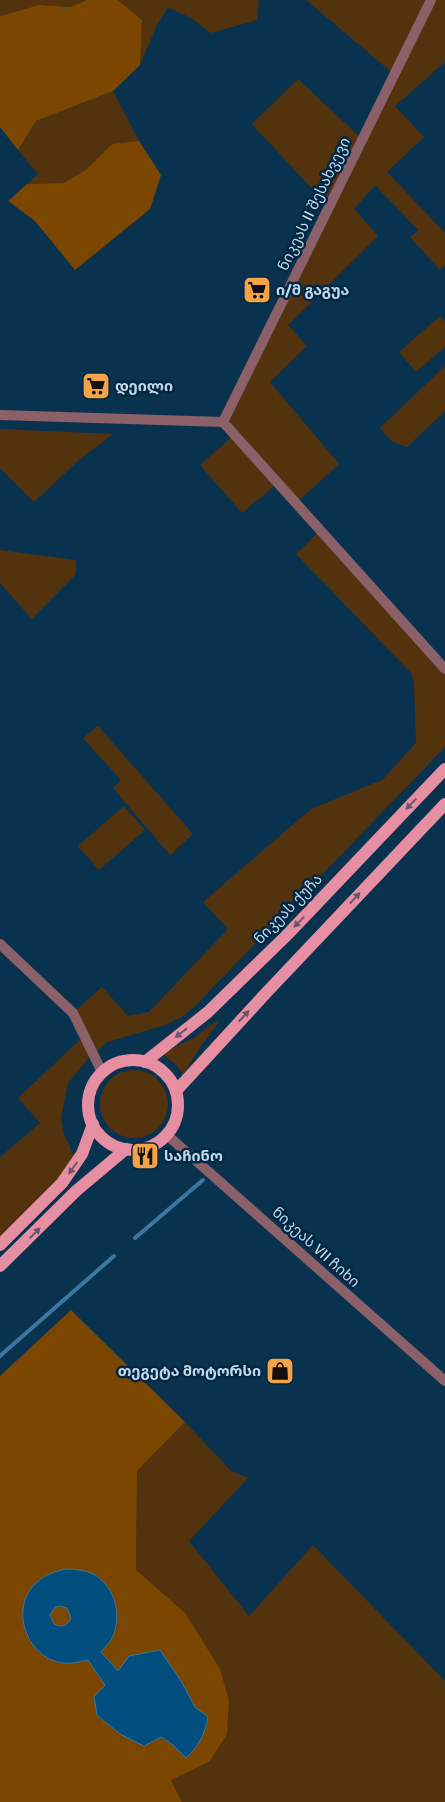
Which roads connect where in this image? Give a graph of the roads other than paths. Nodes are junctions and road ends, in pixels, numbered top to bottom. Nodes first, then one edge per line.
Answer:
1 (431, 0) edge
2 (0, 415) edge
3 (223, 422) junction
4 (445, 669) edge
5 (445, 769) edge
6 (445, 804) edge
7 (0, 944) edge
8 (145, 1062) junction
9 (102, 1072) junction
10 (176, 1091) junction
11 (93, 1124) junction
12 (167, 1135) junction
13 (126, 1149) junction
14 (0, 1245) edge
15 (0, 1266) edge
16 (445, 1381) edge

1 - 3 street, ნიკეას II შესახვევი
2 - 3 street
3 - 4 street
5 -> 8 main road, ნიკეას ქუჩა
10 -> 6 main road
7 - 9 street
8 - 9 main road
8 - 10 main road
9 - 11 main road
10 - 12 main road
11 - 13 main road
11 -> 14 main road
12 - 13 main road
12 - 16 street, ნიკეას VII ჩიხი
15 -> 13 main road

